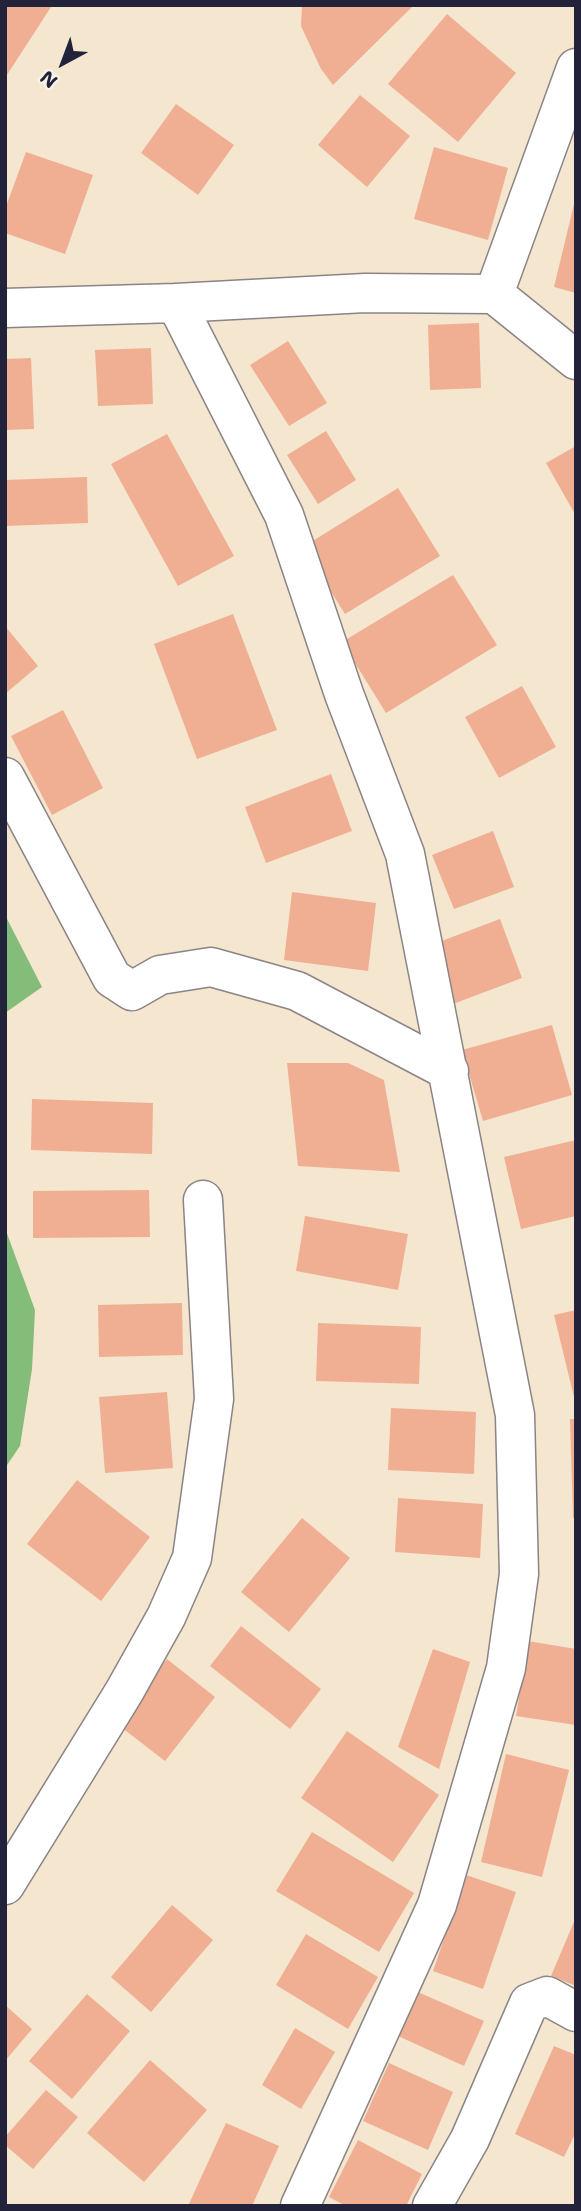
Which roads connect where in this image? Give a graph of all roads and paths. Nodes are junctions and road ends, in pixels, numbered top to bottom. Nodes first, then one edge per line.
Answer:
1 (576, 68) edge
2 (494, 294) junction
3 (176, 303) junction
4 (5, 308) edge
5 (576, 360) edge
6 (5, 777) edge
7 (449, 1072) junction
8 (203, 1200) dead end
9 (5, 1885) edge
10 (576, 2012) edge
11 (300, 2206) edge
12 (432, 2206) edge

1 - 2 street
2 - 3 street
2 - 5 street
3 - 4 street
3 - 7 street
6 - 7 street
7 - 11 street
8 - 9 street
10 - 12 street

